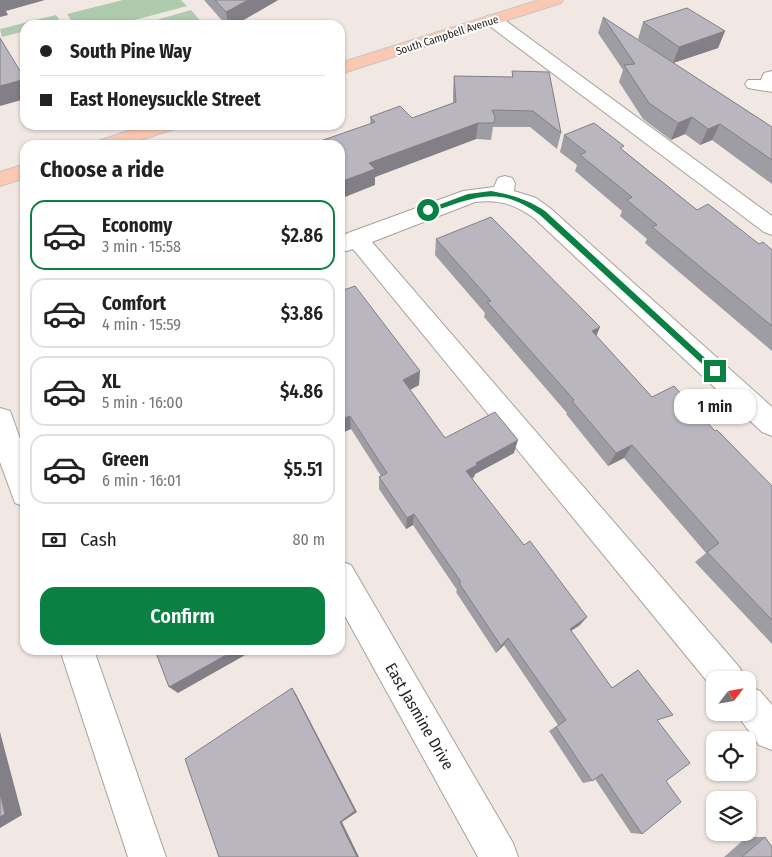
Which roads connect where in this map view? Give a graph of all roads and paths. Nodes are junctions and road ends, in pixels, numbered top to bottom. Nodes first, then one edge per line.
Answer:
1 (555, 0) edge
2 (493, 20) junction
3 (345, 67) edge
4 (772, 76) edge
5 (766, 87) edge
6 (156, 130) edge
7 (134, 140) edge
8 (20, 173) edge
9 (0, 179) edge
10 (772, 227) edge
11 (348, 242) edge
12 (0, 419) edge
13 (772, 424) edge
14 (20, 479) edge
15 (345, 585) edge
16 (79, 655) edge
17 (720, 671) edge
18 (756, 713) edge
19 (772, 732) edge
20 (146, 857) edge
21 (499, 857) edge

1 - 2 main road, South Campbell Avenue
2 - 3 main road, South Campbell Avenue
2 - 10 street
4 - 5 street
6 - 7 main road
8 - 9 main road
11 - 13 street
11 - 17 street
12 - 14 street
15 - 21 street, East Jasmine Drive
16 - 20 street
18 - 19 street

